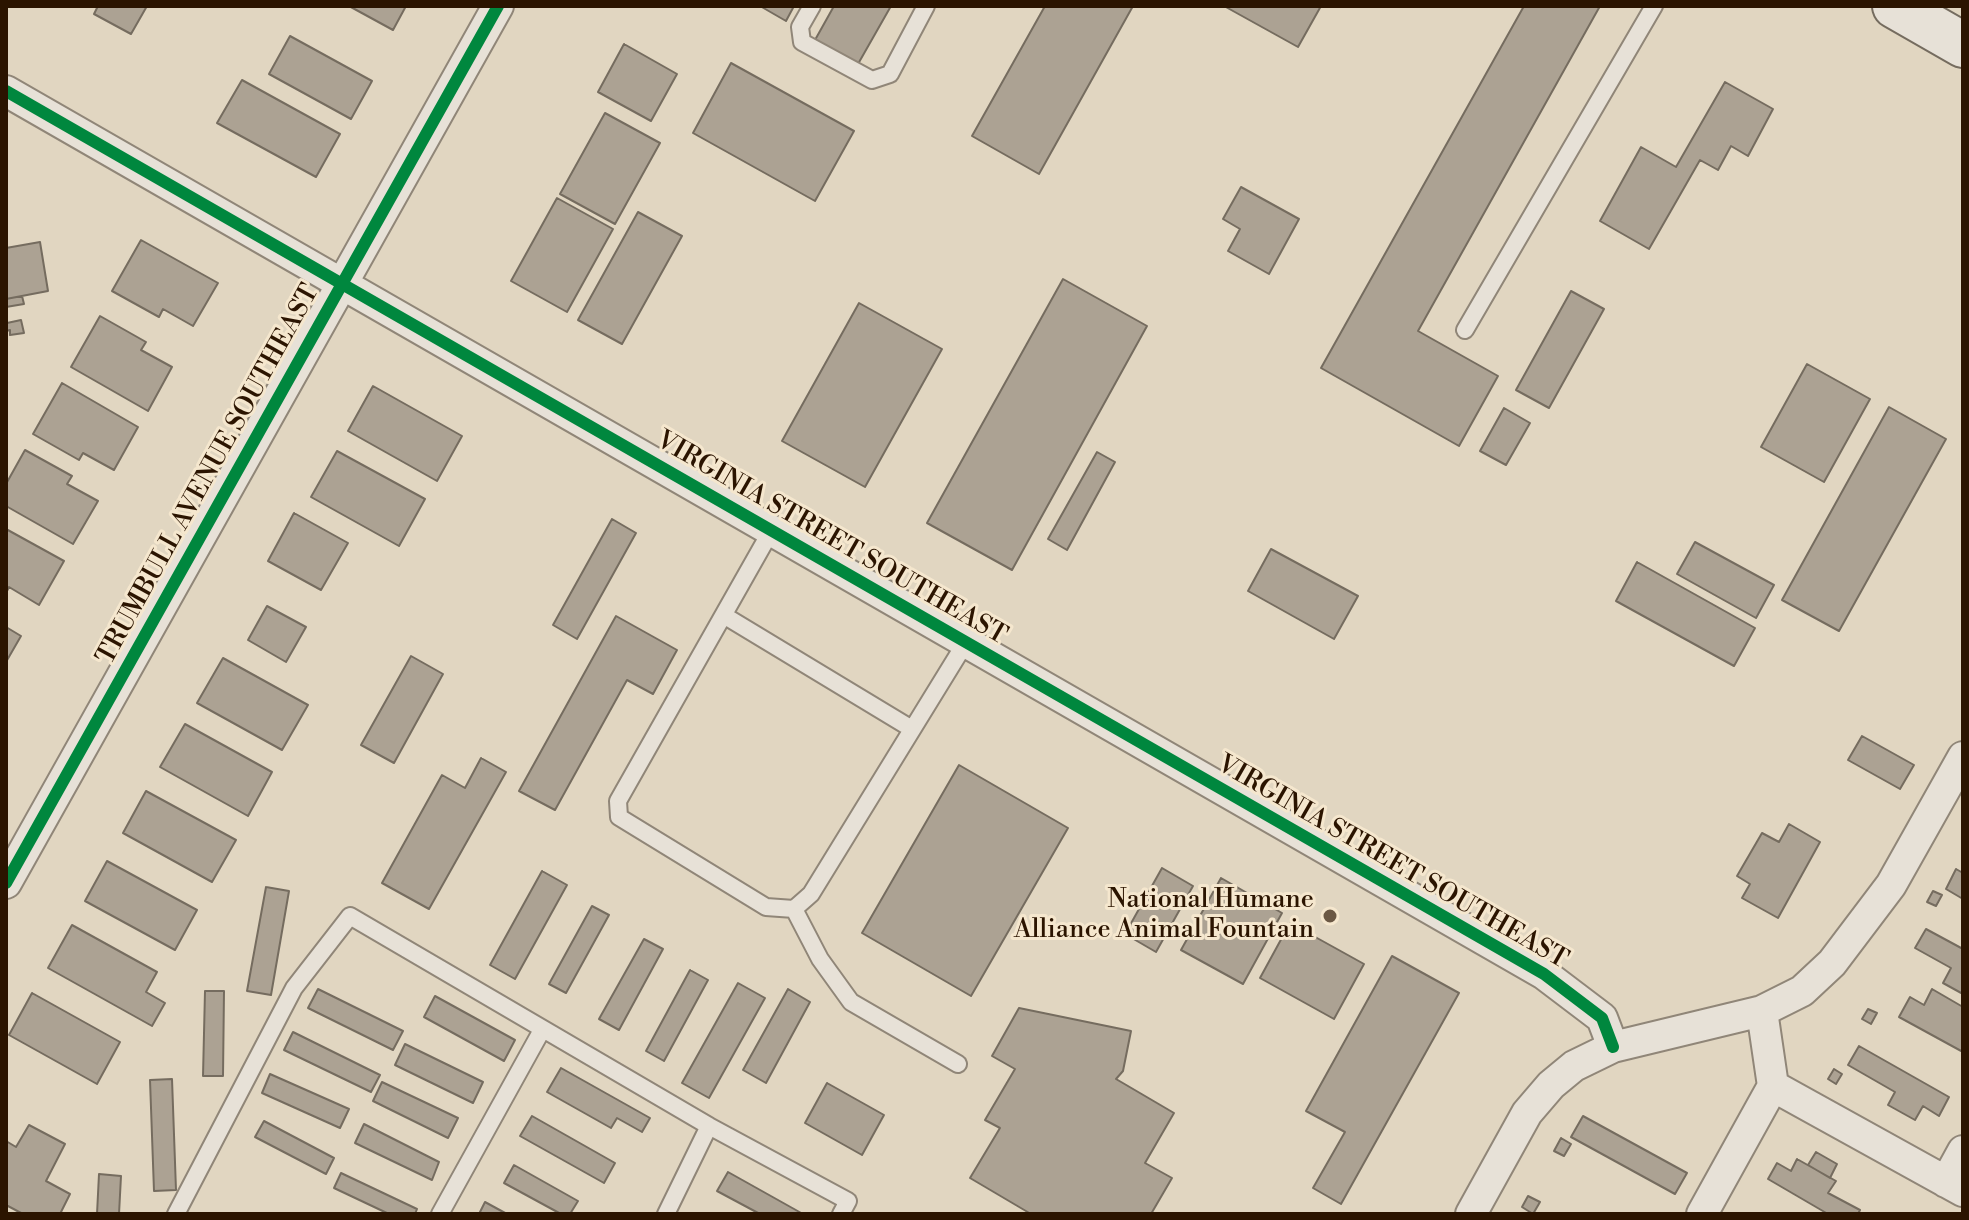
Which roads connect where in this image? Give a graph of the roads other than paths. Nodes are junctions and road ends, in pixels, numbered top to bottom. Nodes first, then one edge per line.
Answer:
1 (498, 6) edge
2 (812, 6) edge
3 (926, 6) edge
4 (1654, 6) edge
5 (1895, 6) edge
6 (1963, 45) edge
7 (6, 91) edge
8 (341, 284) junction
9 (1465, 330) dead end
10 (771, 531) junction
11 (725, 616) junction
12 (966, 642) junction
13 (912, 729) junction
14 (1963, 757) edge
15 (6, 883) edge
16 (794, 909) junction
17 (1762, 1011) junction
18 (542, 1030) junction
19 (1613, 1047) junction
20 (958, 1064) dead end
21 (1773, 1086) junction
22 (709, 1126) junction
23 (1963, 1151) edge
24 (1954, 1187) edge
25 (176, 1214) edge
26 (440, 1214) edge
27 (666, 1214) edge
28 (841, 1214) edge
29 (1471, 1214) edge
30 (1702, 1214) edge

1 - 8 street, TRUMBULL AVENUE SOUTHEAST
2 - 3 lane
4 - 9 lane
5 - 6 main road
7 - 8 street, VIRGINIA STREET SOUTHEAST
8 - 10 street, VIRGINIA STREET SOUTHEAST
8 - 15 street, TRUMBULL AVENUE SOUTHEAST
10 - 11 lane
10 - 12 street, VIRGINIA STREET SOUTHEAST
11 - 13 lane
11 - 16 lane
12 - 13 lane
12 - 19 street, VIRGINIA STREET SOUTHEAST
13 - 16 lane
14 - 17 street
16 - 20 lane
17 - 19 street
17 - 21 street
18 - 22 lane
18 - 25 lane
18 - 26 lane
19 - 29 street
21 - 24 street
21 - 30 street
22 - 27 lane
22 - 28 lane
23 - 24 street

